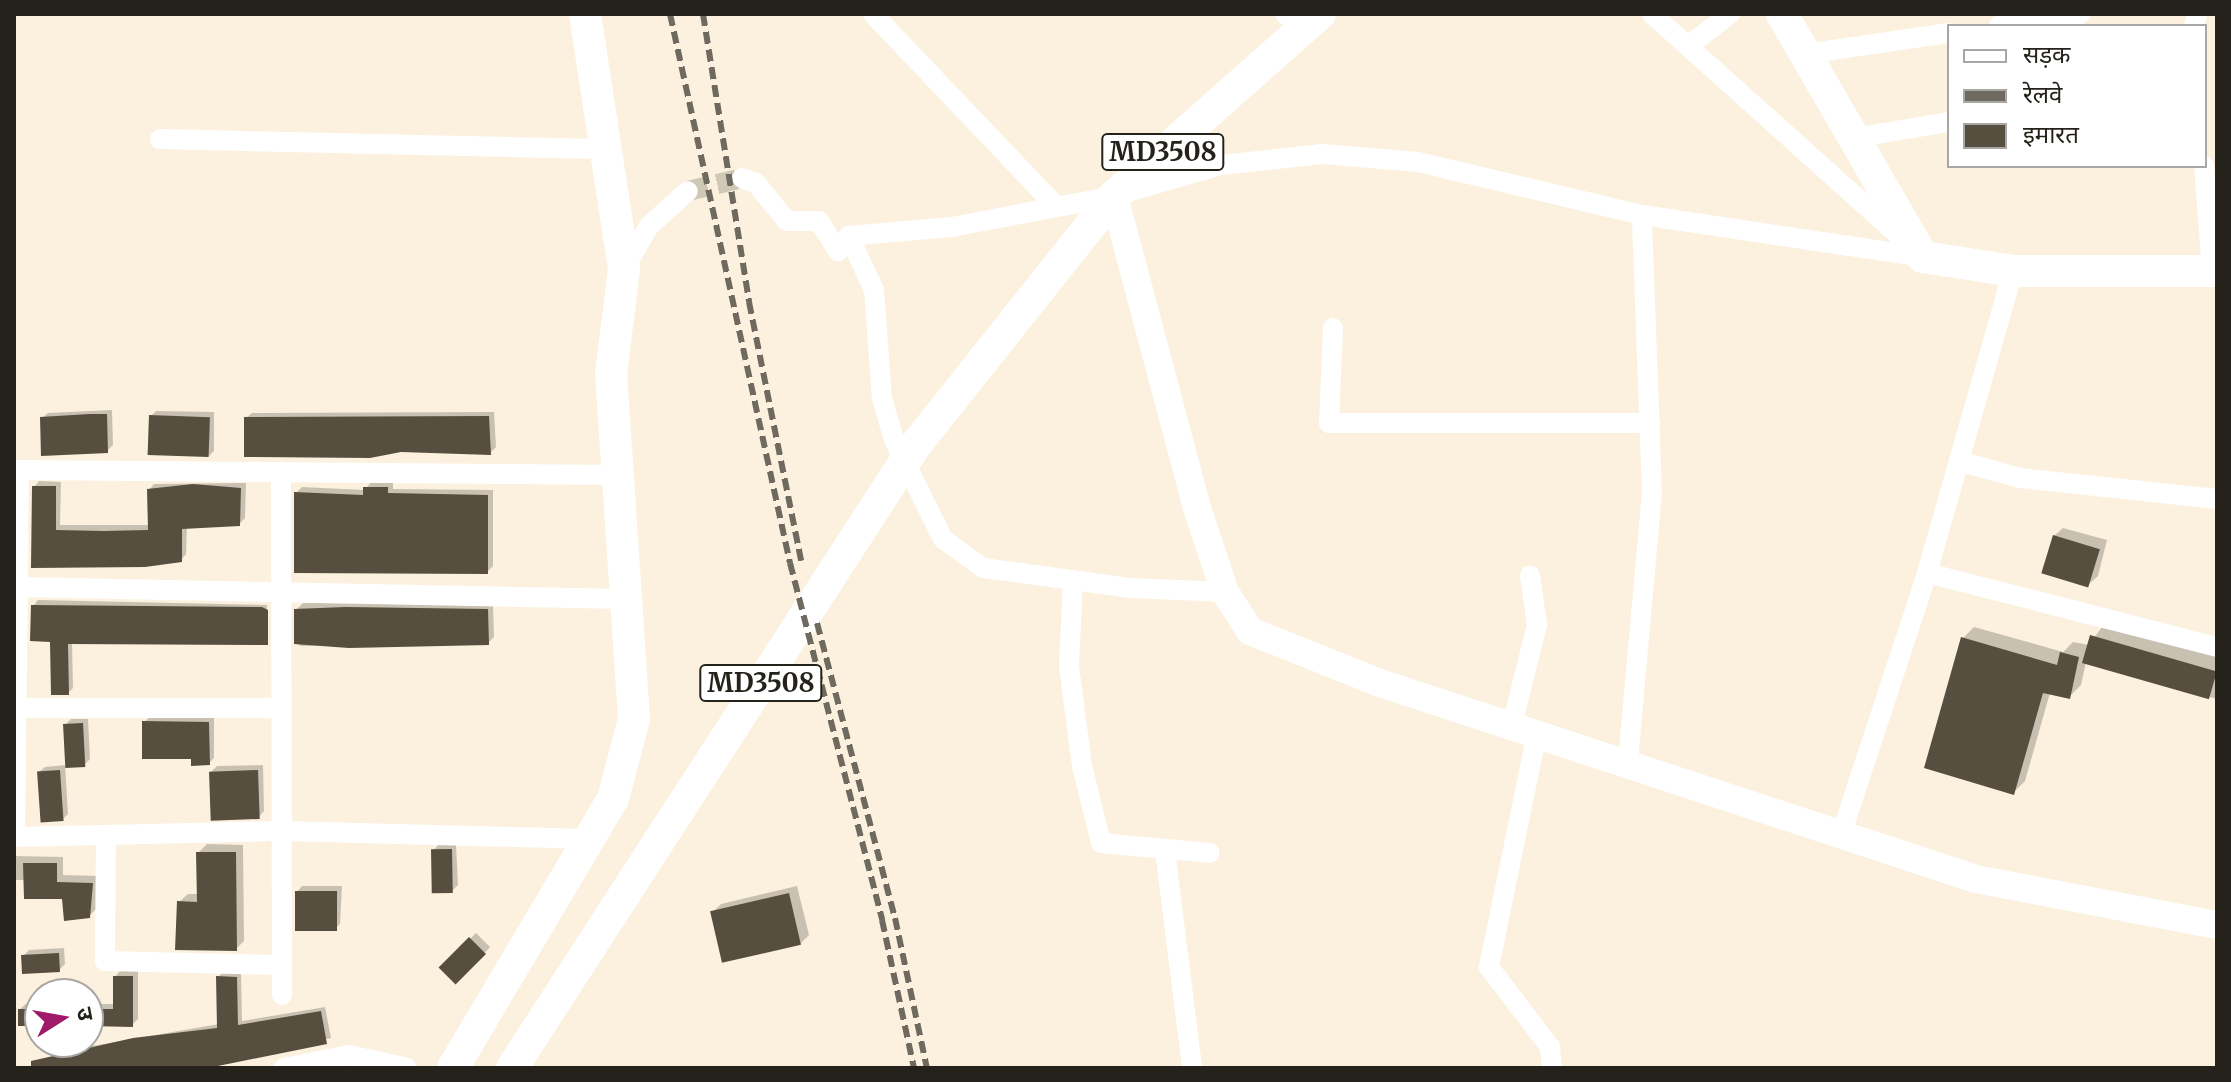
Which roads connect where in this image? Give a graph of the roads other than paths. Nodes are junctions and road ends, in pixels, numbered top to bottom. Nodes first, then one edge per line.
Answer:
1 (585, 14) edge
2 (873, 14) edge
3 (1652, 14) edge
4 (1730, 14) edge
5 (1782, 14) edge
6 (2080, 14) edge
7 (1304, 18) edge
8 (2012, 24) edge
9 (1947, 33) edge
10 (1688, 46) junction
11 (1805, 54) junction
12 (1947, 122) edge
13 (1854, 138) junction
14 (160, 139) dead end
15 (609, 149) junction
16 (2204, 168) edge
17 (742, 178) dead end
18 (688, 191) tunnel mouth
19 (1114, 196) junction
20 (1054, 204) junction
21 (1642, 215) junction
22 (849, 236) junction
23 (1923, 257) junction
24 (624, 269) junction
25 (2013, 271) junction
26 (2214, 271) edge
27 (1333, 328) dead end
28 (1650, 423) junction
29 (1959, 461) junction
30 (281, 472) junction
31 (616, 475) junction
32 (2217, 499) edge
33 (1927, 573) junction
34 (1530, 575) dead end
35 (1073, 580) junction
36 (18, 587) junction
37 (280, 592) junction
38 (1225, 592) junction
39 (625, 599) junction
40 (2217, 647) edge
41 (17, 708) junction
42 (282, 708) junction
43 (1524, 729) junction
44 (1628, 761) junction
45 (284, 831) junction
46 (106, 835) junction
47 (1841, 835) junction
48 (589, 839) junction
49 (1165, 850) junction
50 (1210, 853) dead end
51 (2217, 925) edge
52 (282, 965) junction
53 (282, 995) dead end
54 (284, 1068) edge
55 (407, 1068) edge
56 (453, 1068) edge
57 (512, 1068) edge
58 (1192, 1068) edge
59 (1552, 1068) edge

1 - 15 main road
2 - 20 street
3 - 10 street
4 - 10 street
5 - 11 main road
6 - 8 street
7 - 19 main road, MD3508
9 - 11 street
10 - 23 street
11 - 13 main road
12 - 13 street
13 - 23 main road
14 - 15 street
15 - 24 main road
16 - 26 street
17 - 22 street
18 - 24 street
19 - 20 street
19 - 21 street
19 - 38 street
19 - 57 main road, MD3508
20 - 22 street
21 - 23 street
21 - 28 street
22 - 35 street
23 - 25 main road
24 - 31 main road
25 - 26 main road
25 - 29 street
27 - 28 street
28 - 44 street
29 - 32 street
29 - 33 street
30 - 31 street
30 - 36 street
30 - 37 street
31 - 39 main road
33 - 40 street
33 - 47 street
34 - 43 street
35 - 38 street
35 - 49 street
36 - 37 street
36 - 41 street
37 - 39 street
37 - 42 street
38 - 43 street
39 - 48 main road
41 - 42 street
41 - 46 street
42 - 45 street
43 - 44 street
43 - 59 street
44 - 47 street
45 - 46 street
45 - 48 street
45 - 52 street
46 - 52 street
47 - 51 street
48 - 56 main road
49 - 50 street
49 - 58 street
52 - 53 street
54 - 55 street

